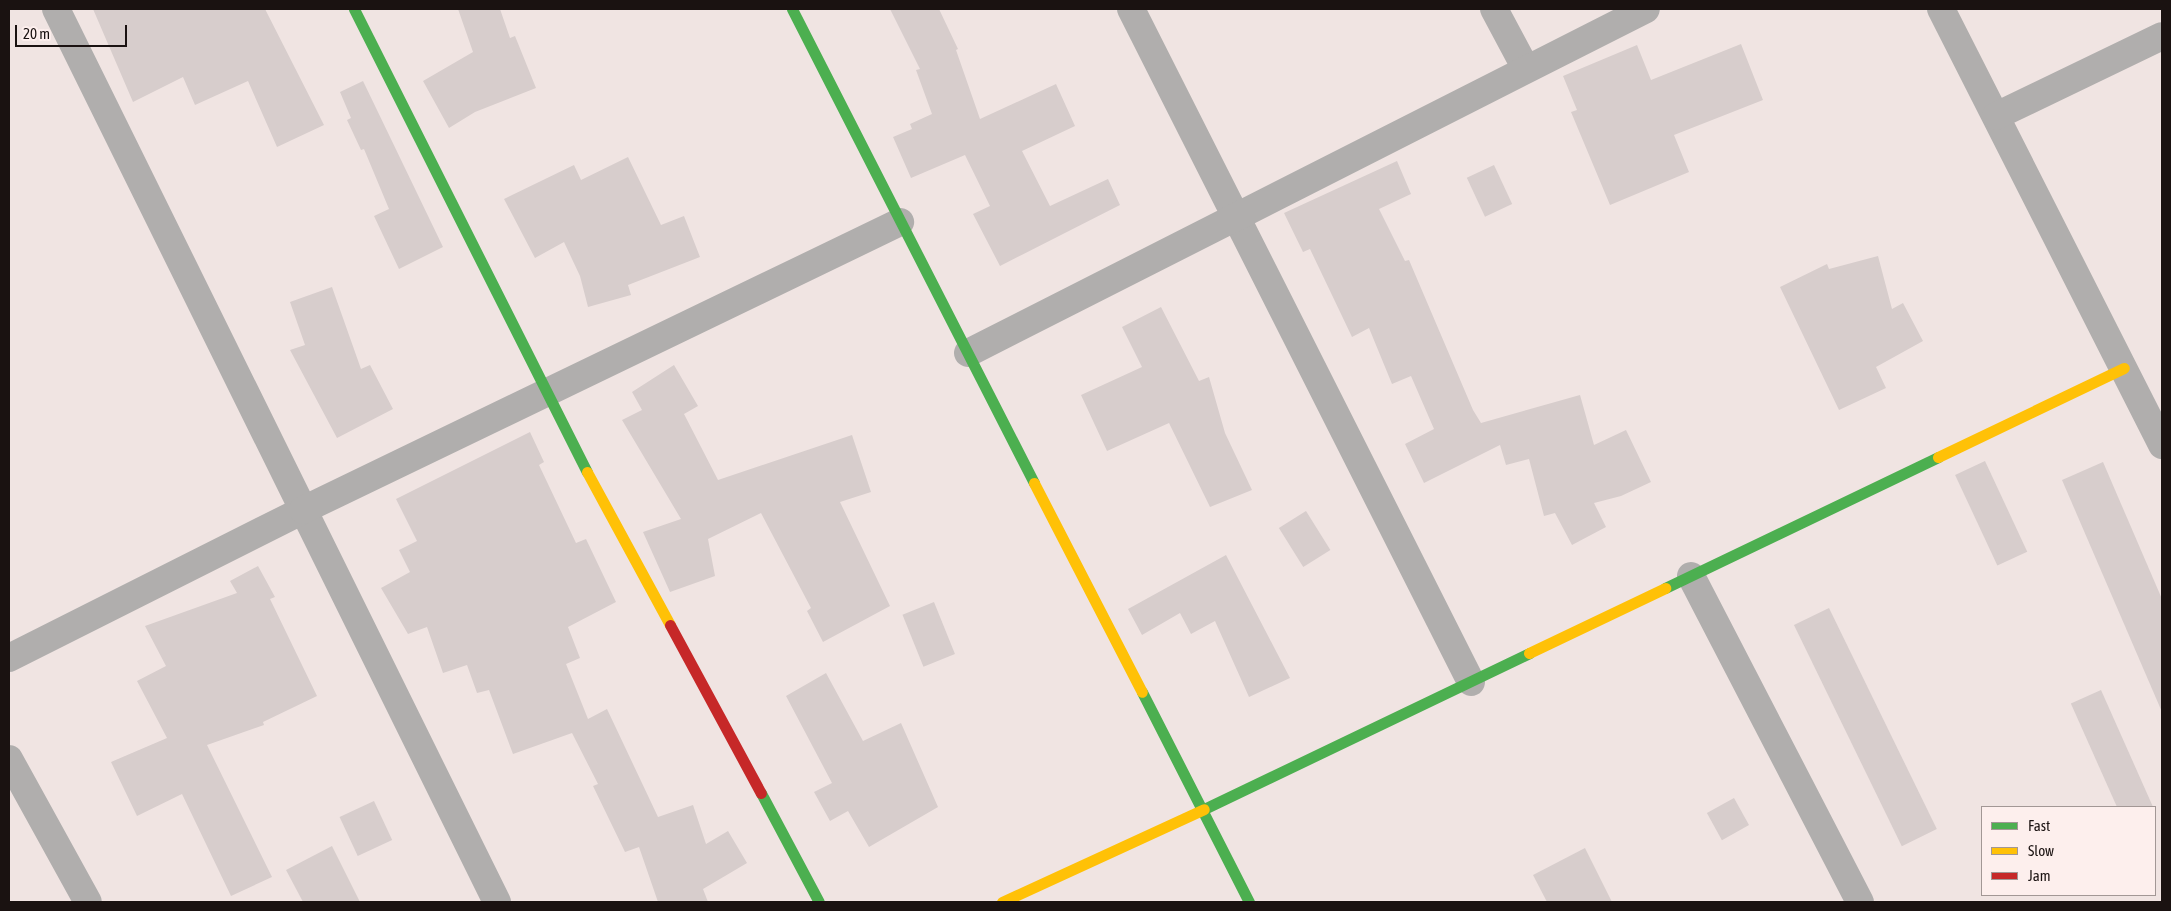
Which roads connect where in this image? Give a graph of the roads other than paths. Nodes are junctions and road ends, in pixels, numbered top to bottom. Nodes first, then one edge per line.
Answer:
1 (56, 9) edge
2 (354, 9) edge
3 (792, 9) edge
4 (1131, 9) edge
5 (1494, 9) edge
6 (1646, 9) edge
7 (1941, 9) edge
8 (2162, 36) edge
9 (1526, 69) junction
10 (1996, 116) junction
11 (1236, 215) junction
12 (900, 222) junction
13 (968, 353) junction
14 (2124, 368) junction
15 (545, 393) junction
16 (2160, 435) edge
17 (303, 510) junction
18 (1691, 576) junction
19 (9, 658) edge
20 (1471, 682) junction
21 (9, 759) edge
22 (1202, 810) junction
23 (88, 902) edge
24 (497, 902) edge
25 (819, 902) edge
26 (1002, 902) edge
27 (1249, 902) edge
28 (1860, 902) edge

1 - 17 street
2 - 15 street
3 - 12 street
4 - 11 street
5 - 9 street
6 - 9 street
7 - 10 street
8 - 10 street
9 - 11 street
10 - 14 street
11 - 13 street
11 - 20 street
12 - 13 street
12 - 15 street
13 - 22 street
14 - 16 street
14 - 18 street
15 - 17 street
15 - 25 street
17 - 19 street
17 - 24 street
18 - 20 street
18 - 28 street
20 - 22 street
21 - 23 street
22 - 26 street
22 - 27 street

